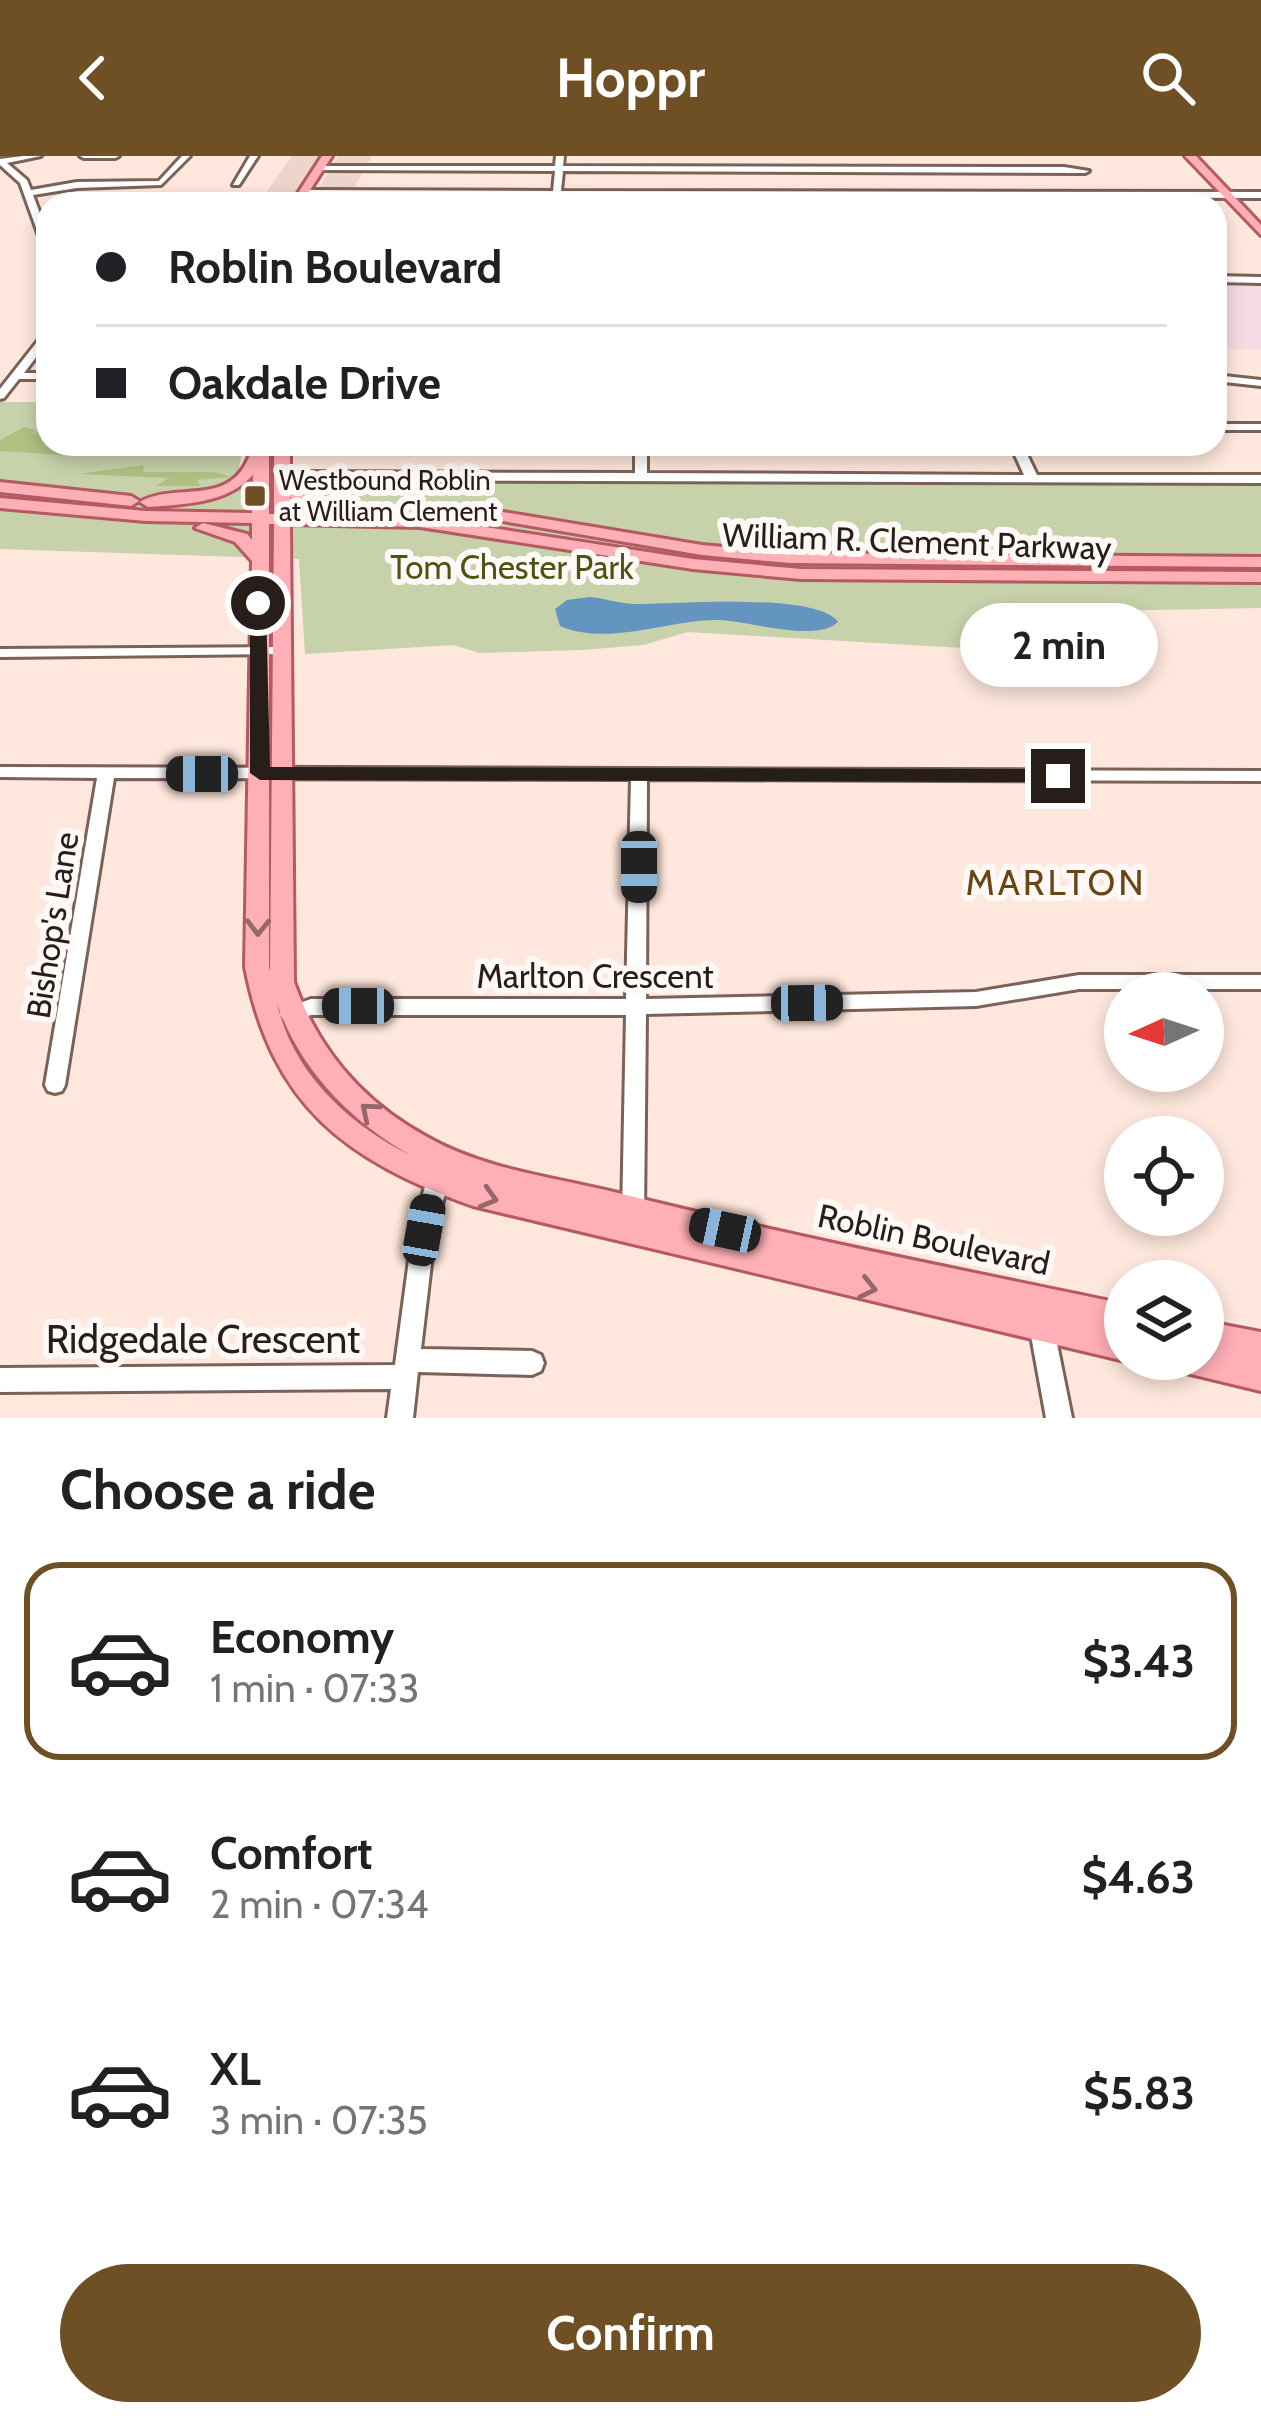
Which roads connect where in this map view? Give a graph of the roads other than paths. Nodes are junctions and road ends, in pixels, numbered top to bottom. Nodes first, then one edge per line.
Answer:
1 (37, 156) edge
2 (84, 156) edge
3 (115, 156) edge
4 (186, 156) edge
5 (254, 156) edge
6 (560, 156) edge
7 (748, 156) edge
8 (1190, 156) edge
9 (1201, 156) edge
10 (1, 162) edge
11 (329, 162) edge
12 (558, 168) junction
13 (751, 169) junction
14 (1064, 169) dead end
15 (236, 183) dead end
16 (310, 192) edge
17 (556, 192) edge
18 (756, 192) edge
19 (29, 193) junction
20 (1227, 195) edge
21 (1232, 195) junction
22 (1261, 196) edge
23 (35, 211) joint
24 (36, 214) edge
25 (1261, 220) edge
26 (1261, 232) edge
27 (1227, 280) edge
28 (1261, 280) edge
29 (36, 350) edge
30 (16, 376) junction
31 (36, 376) edge
32 (1227, 380) edge
33 (1259, 386) edge
34 (0, 396) edge
35 (1227, 427) edge
36 (1261, 427) edge
37 (257, 456) edge
38 (262, 456) edge
39 (282, 456) edge
40 (641, 456) edge
41 (1022, 456) edge
42 (640, 477) junction
43 (1032, 478) junction
44 (1261, 478) edge
45 (282, 480) junction
46 (0, 487) edge
47 (148, 502) junction
48 (0, 503) edge
49 (343, 504) junction
50 (269, 511) junction
51 (90, 512) junction
52 (370, 519) junction
53 (269, 559) junction
54 (1261, 562) edge
55 (1261, 577) edge
56 (270, 651) junction
57 (0, 653) edge
58 (0, 772) edge
59 (270, 773) junction
60 (639, 773) junction
61 (106, 774) junction
62 (1261, 776) edge
63 (1261, 982) edge
64 (639, 1007) junction
65 (290, 1014) junction
66 (55, 1084) dead end
67 (441, 1171) junction
68 (632, 1221) junction
69 (1040, 1313) junction
70 (1104, 1317) edge
71 (1104, 1338) edge
72 (1224, 1339) edge
73 (1261, 1347) edge
74 (532, 1363) dead end
75 (1224, 1368) edge
76 (406, 1369) junction
77 (1261, 1376) edge
78 (0, 1379) edge
79 (400, 1418) edge
80 (1059, 1418) edge

1 - 10 street
2 - 3 street
4 - 19 street
5 - 15 street
6 - 12 street
7 - 13 street
8 - 21 main road
9 - 21 main road
10 - 19 street
11 - 12 street
11 - 16 main road
12 - 13 street
12 - 17 street
13 - 14 street
13 - 18 street
19 - 23 street
20 - 21 street
21 - 22 street
21 - 25 main road
21 - 26 main road
23 - 24 street
27 - 28 street
29 - 30 street
30 - 31 street
30 - 34 street
32 - 33 street
35 - 36 street
37 - 47 main road
38 - 50 main road, Roblin Boulevard
39 - 45 main road, Roblin Boulevard
40 - 42 street
41 - 43 street
42 - 43 street
42 - 45 street
43 - 44 street
45 - 49 main road
45 - 50 main road, Roblin Boulevard
46 - 47 main road, William R. Clement Parkway
47 - 50 main road, William R. Clement Parkway
48 - 51 main road, William R. Clement Parkway
49 - 50 main road, William R. Clement Parkway
49 - 54 main road, William R. Clement Parkway
50 - 51 main road, William R. Clement Parkway
50 - 52 main road, William R. Clement Parkway
50 - 53 main road, Roblin Boulevard
51 - 53 main road
52 - 53 main road
52 - 55 main road, William R. Clement Parkway
53 - 56 main road, Roblin Boulevard
56 - 57 street
56 - 59 main road, Roblin Boulevard
58 - 61 street
59 - 60 street
59 - 61 street
59 - 65 main road, Roblin Boulevard
59 -> 67 main road, Roblin Boulevard
60 - 62 street
60 - 64 street
61 - 66 street, Bishop's Lane
63 - 64 street, Marlton Crescent
64 - 65 street, Marlton Crescent
64 - 68 street
67 -> 65 main road, Roblin Boulevard
67 - 68 main road, Roblin Boulevard
67 - 76 street, Ridgedale Crescent
68 - 69 main road, Roblin Boulevard
69 - 70 main road, Roblin Boulevard
69 - 71 main road, Roblin Boulevard
69 - 80 street
72 - 73 main road
74 - 76 street
75 - 77 main road
76 - 78 street, Ridgedale Crescent
76 - 79 street, Ridgedale Crescent

